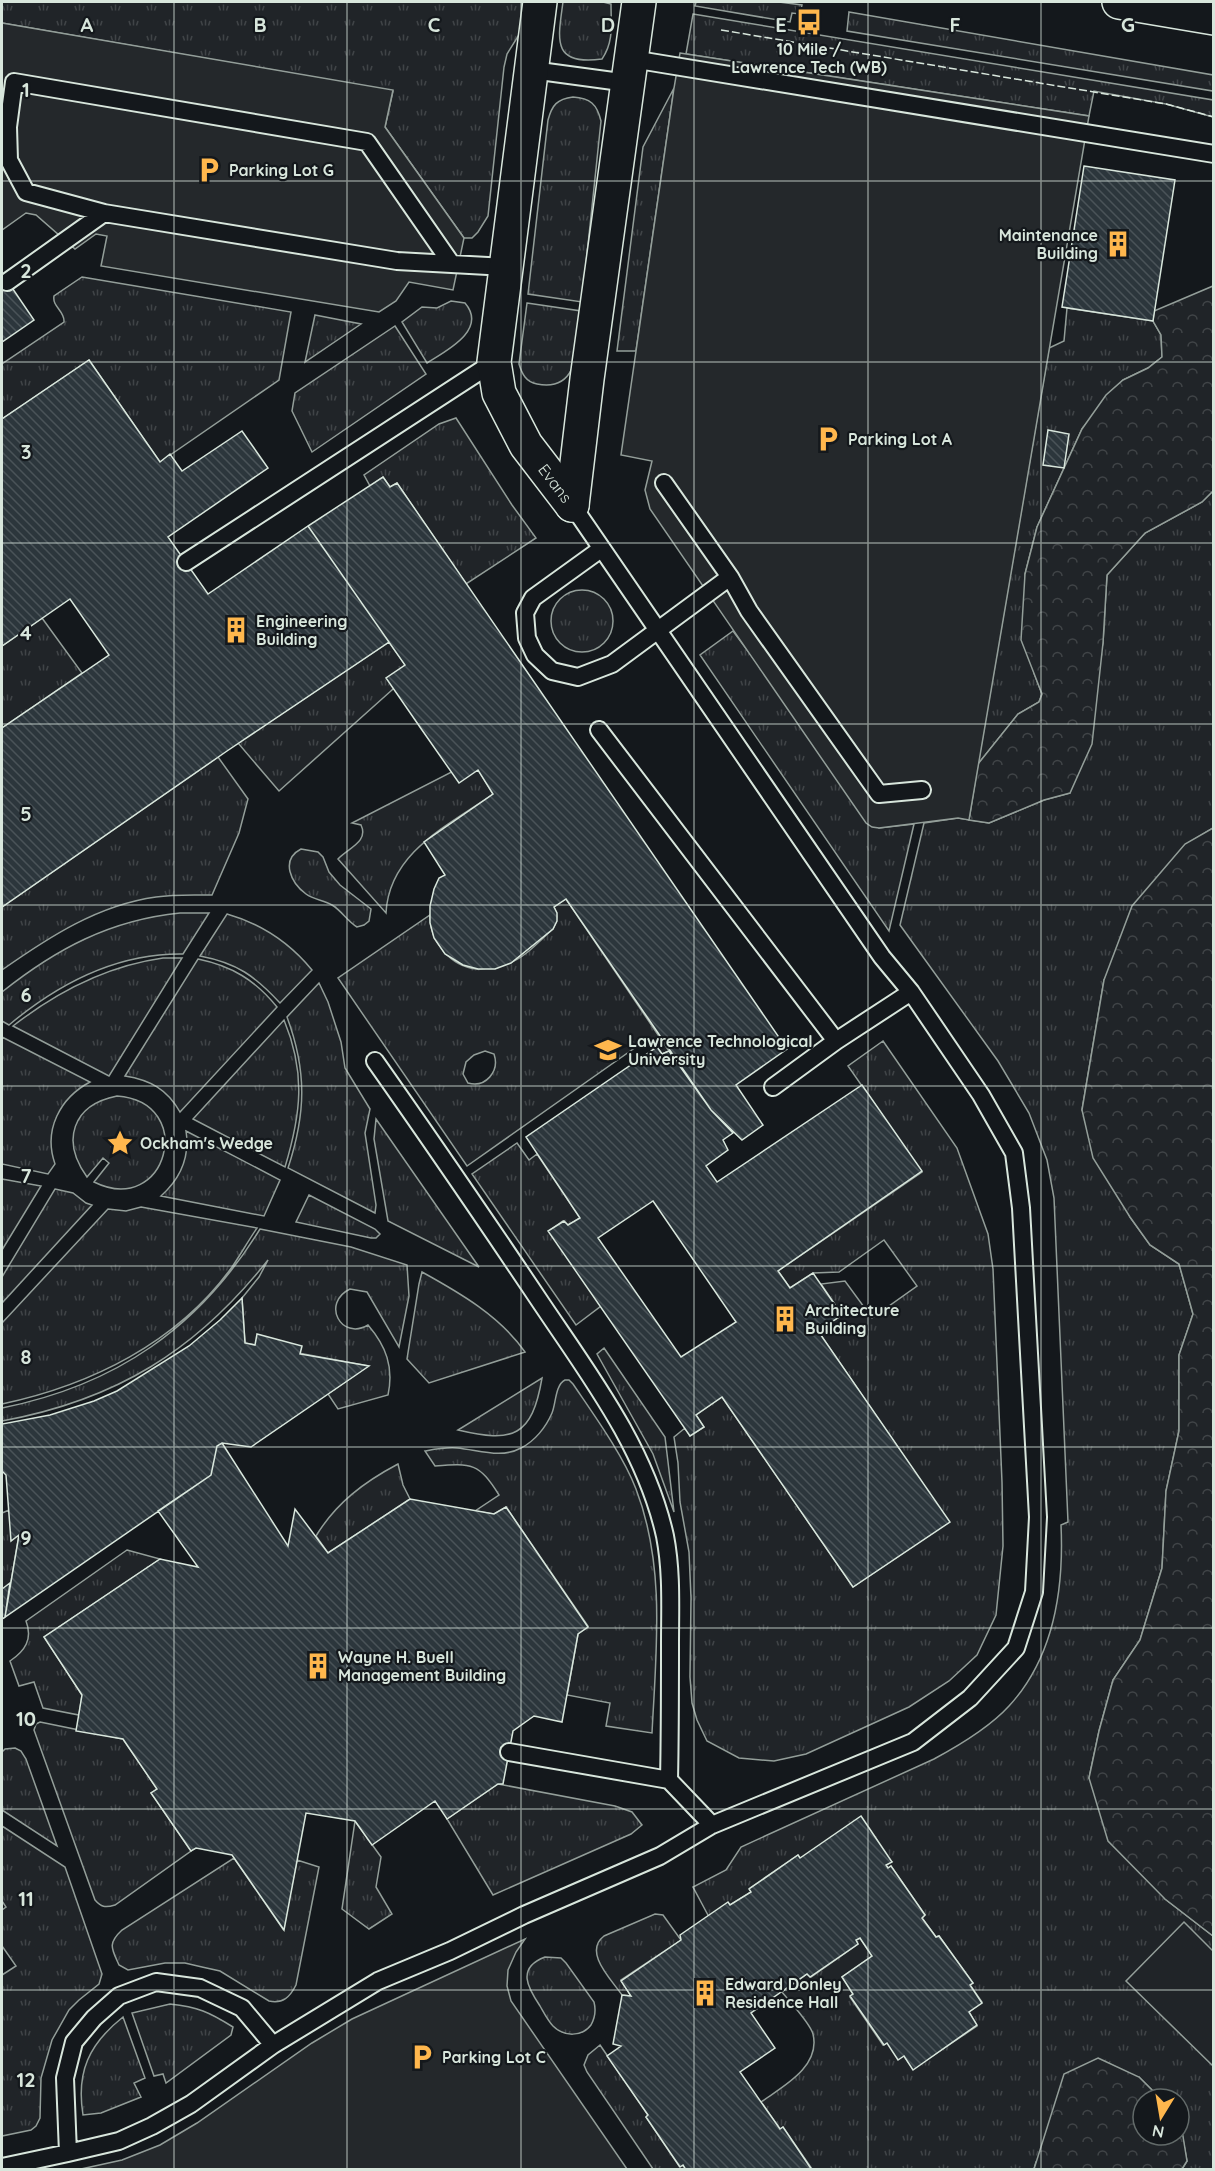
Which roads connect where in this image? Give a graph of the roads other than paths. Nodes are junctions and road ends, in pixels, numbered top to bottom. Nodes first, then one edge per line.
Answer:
1 (540, 2) edge
2 (639, 2) edge
3 (1119, 2) edge
4 (1214, 18) edge
5 (532, 70) junction
6 (630, 71) junction
7 (1214, 154) edge
8 (104, 213) junction
9 (451, 263) junction
10 (506, 267) junction
11 (7, 282) dead end
12 (494, 362) junction
13 (664, 483) dead end
14 (572, 506) junction
15 (601, 549) junction
16 (186, 562) dead end
17 (730, 577) junction
18 (658, 632) junction
19 (599, 730) dead end
20 (922, 790) dead end
21 (911, 992) junction
22 (836, 1041) junction
23 (375, 1061) dead end
24 (773, 1087) dead end
25 (509, 1752) dead end
26 (669, 1780) junction
27 (712, 1825) junction
28 (273, 2045) junction
29 (68, 2153) junction
30 (2, 2167) edge

1 - 5 street, Evans
2 - 6 street, Evans
3 - 4 street
5 - 6 lane
5 - 10 street, Evans
6 - 7 lane
6 - 14 street, Evans
8 - 9 lane
8 - 9 lane
8 - 11 lane
9 - 10 lane
10 - 12 street, Evans
12 - 14 street, Evans
12 - 16 lane
13 - 17 lane
14 - 15 lane
15 - 18 lane
15 - 18 lane
17 - 18 lane
17 - 20 lane
18 - 21 lane
19 - 22 lane
21 - 22 lane
21 - 27 lane
22 - 24 lane
23 - 26 lane
25 - 26 lane
26 - 27 lane
27 - 28 lane
28 - 29 lane
28 - 29 lane
29 - 30 lane

